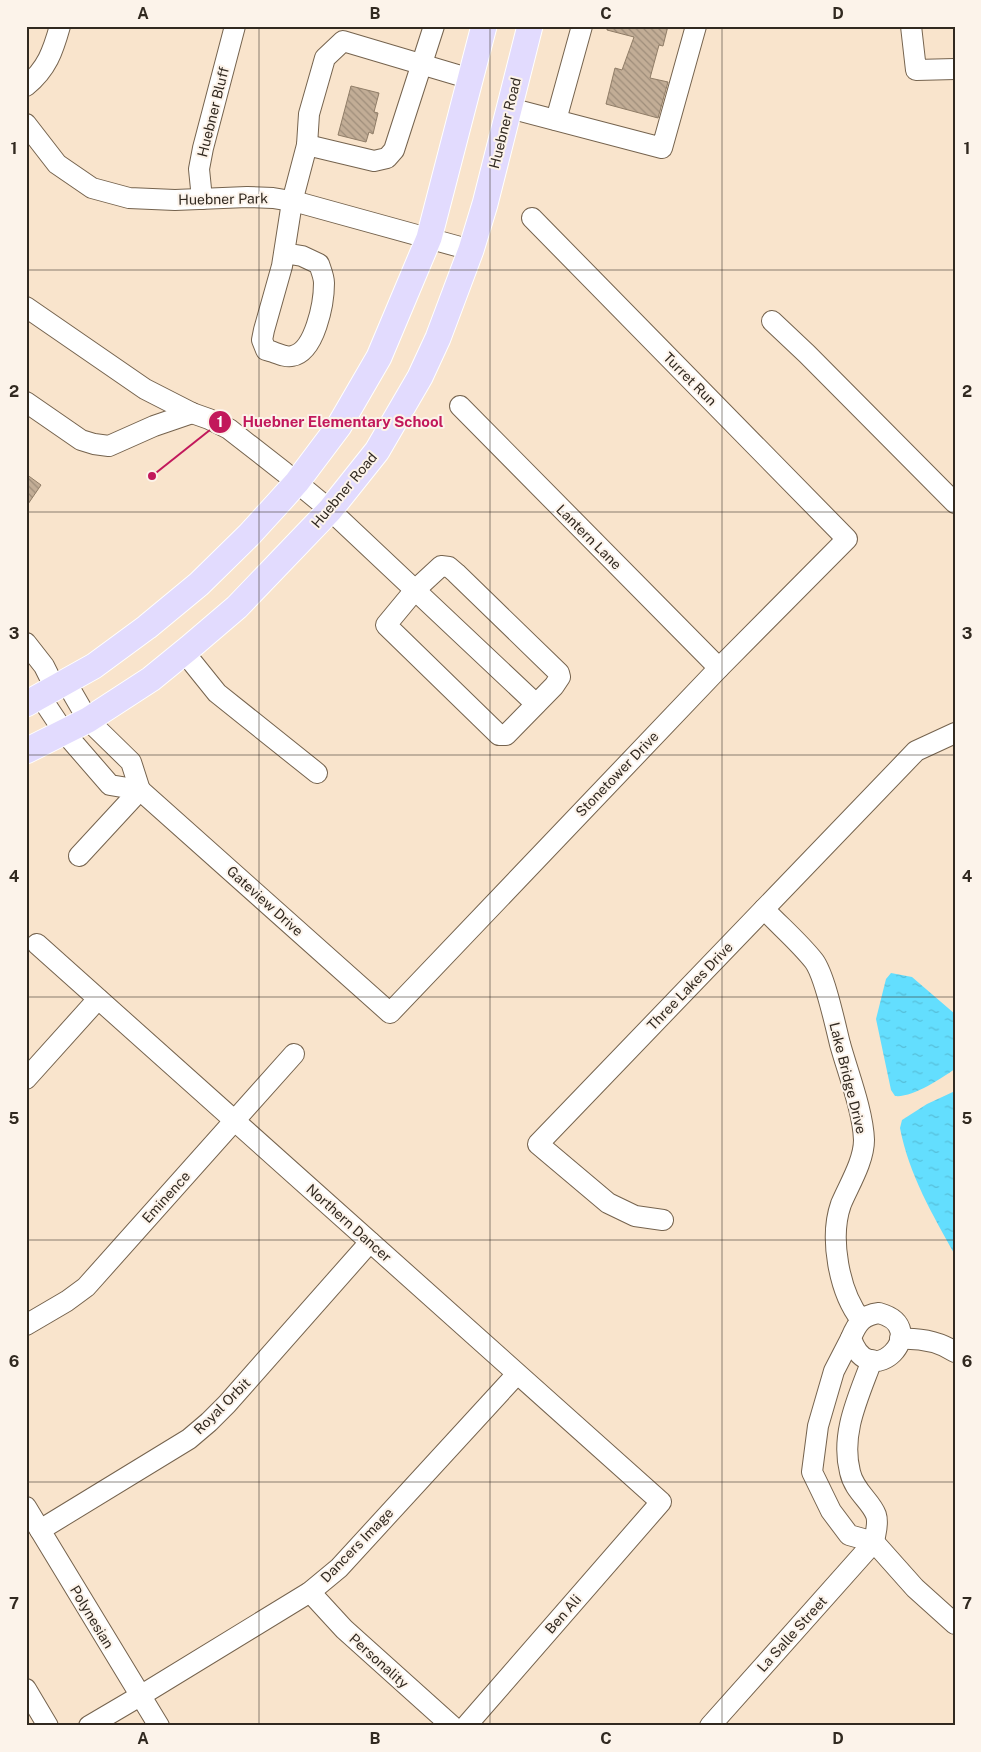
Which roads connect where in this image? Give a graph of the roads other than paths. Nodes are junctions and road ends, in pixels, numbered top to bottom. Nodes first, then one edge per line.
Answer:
1 (60, 26) edge
2 (234, 26) edge
3 (434, 26) edge
4 (484, 26) edge
5 (530, 26) edge
6 (582, 26) edge
7 (696, 26) edge
8 (911, 26) edge
9 (421, 64) junction
10 (955, 69) edge
11 (470, 79) junction
12 (26, 86) edge
13 (509, 108) junction
14 (556, 120) junction
15 (26, 124) edge
16 (307, 145) junction
17 (202, 199) junction
18 (292, 202) junction
19 (532, 218) dead end
20 (429, 238) junction
21 (471, 250) junction
22 (284, 253) junction
23 (26, 307) edge
24 (772, 321) dead end
25 (26, 402) edge
26 (460, 406) dead end
27 (192, 413) junction
28 (297, 482) junction
29 (955, 503) edge
30 (330, 510) junction
31 (847, 539) joint
32 (415, 590) junction
33 (26, 643) edge
34 (184, 652) junction
35 (719, 668) junction
36 (47, 693) edge
37 (536, 704) junction
38 (88, 720) junction
39 (64, 732) junction
40 (955, 733) edge
41 (26, 751) edge
42 (317, 773) dead end
43 (140, 790) junction
44 (79, 856) dead end
45 (764, 909) junction
46 (37, 944) dead end
47 (98, 999) junction
48 (390, 1013) joint
49 (294, 1054) dead end
50 (26, 1079) edge
51 (234, 1121) junction
52 (663, 1220) dead end
53 (370, 1242) junction
54 (861, 1320) junction
55 (26, 1325) edge
56 (851, 1338) junction
57 (900, 1339) junction
58 (955, 1352) edge
59 (872, 1360) junction
60 (517, 1374) junction
61 (823, 1411) junction
62 (850, 1419) junction
63 (853, 1482) junction
64 (823, 1498) junction
65 (661, 1502) joint
66 (26, 1507) edge
67 (40, 1530) junction
68 (874, 1542) junction
69 (310, 1592) junction
70 (955, 1624) edge
71 (26, 1689) edge
72 (140, 1696) junction
73 (48, 1726) edge
74 (90, 1726) edge
75 (159, 1726) edge
76 (452, 1726) edge
77 (466, 1726) edge
78 (710, 1726) edge

1 - 12 street
2 - 17 street, Huebner Bluff
3 - 9 street
4 - 11 main road
5 - 13 main road, Huebner Road
6 - 14 street
7 - 14 street
8 - 10 street
9 - 11 street
9 - 16 street
9 - 16 street
11 - 20 main road
13 - 14 street
13 - 21 main road, Huebner Road
15 - 17 street, Huebner Park
16 - 18 street
17 - 18 street, Huebner Park
18 - 20 street, Huebner Park
18 - 22 street
19 - 31 street, Turret Run
20 - 21 street, Huebner Park
20 - 28 main road
21 - 30 main road, Huebner Road
22 - 22 street
23 - 27 street
24 - 29 street
25 - 27 street
26 - 35 street, Lantern Lane
27 - 28 street
28 - 30 street
28 - 36 main road
30 - 32 street
30 - 34 main road, Huebner Road
31 - 35 street, Stonetower Drive
32 - 37 street
32 - 37 street
32 - 37 street
33 - 36 street
34 - 38 main road, Huebner Road
34 - 42 street
35 - 48 street, Stonetower Drive
36 - 38 street
36 - 39 street
38 - 39 main road, Huebner Road
38 - 43 street
39 - 41 main road, Huebner Road
39 - 43 street
40 - 45 street, Three Lakes Drive
43 - 44 street
43 - 48 street, Gateview Drive
45 - 52 street, Three Lakes Drive
45 - 54 street, Lake Bridge Drive
46 - 47 street, Northern Dancer
47 - 50 street
47 - 51 street, Northern Dancer
49 - 51 street, Eminence
51 - 53 street, Northern Dancer
51 - 55 street, Eminence
53 - 60 street, Northern Dancer
53 - 67 street, Royal Orbit
54 - 56 street
54 - 57 street
56 - 59 street
56 - 61 street
57 - 58 street
57 - 59 street
59 - 62 street
60 - 65 street, Northern Dancer
60 - 69 street, Dancers Image
61 - 62 street
61 - 64 street
62 - 63 street
63 - 64 street
63 - 68 street
64 - 68 street
65 - 77 street, Ben Ali
66 - 67 street, Polynesian
67 - 72 street, Polynesian
68 - 70 street
68 - 78 street, La Salle Street
69 - 72 street, Dancers Image
69 - 76 street, Personality
71 - 73 street
72 - 74 street, Dancers Image
72 - 75 street, Polynesian

